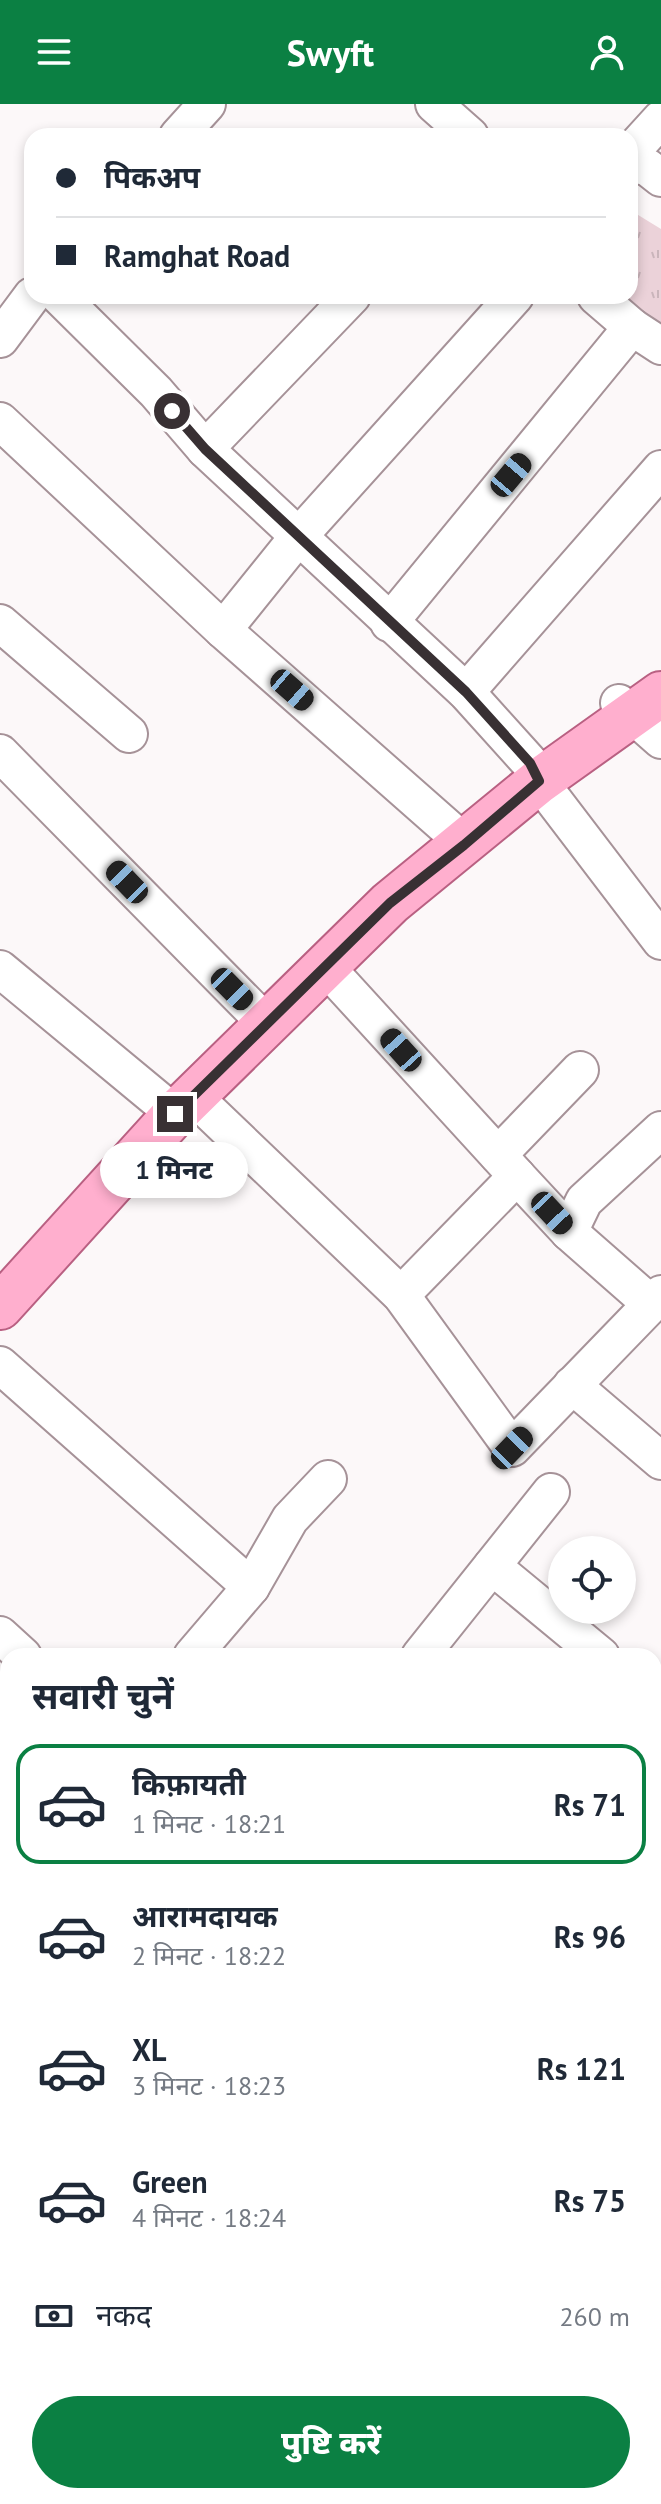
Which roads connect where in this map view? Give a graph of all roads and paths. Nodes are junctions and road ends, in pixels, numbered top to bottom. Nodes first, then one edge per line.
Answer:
1 (207, 104) edge
2 (434, 104) edge
3 (661, 119) edge
4 (185, 128) edge
5 (461, 128) edge
6 (638, 144) edge
7 (638, 165) edge
8 (661, 178) edge
9 (26, 304) edge
10 (67, 304) edge
11 (344, 304) edge
12 (508, 304) edge
13 (606, 304) edge
14 (647, 336) edge
15 (0, 339) edge
16 (0, 421) edge
17 (205, 449) junction
18 (661, 469) edge
19 (298, 537) junction
20 (0, 623) edge
21 (389, 623) junction
22 (223, 630) junction
23 (661, 669) edge
24 (466, 692) junction
25 (643, 713) edge
26 (129, 734) dead end
27 (0, 753) edge
28 (535, 772) junction
29 (451, 831) junction
30 (661, 941) edge
31 (324, 965) junction
32 (0, 969) edge
33 (253, 1010) junction
34 (580, 1070) dead end
35 (176, 1104) junction
36 (661, 1130) edge
37 (507, 1166) junction
38 (569, 1232) junction
39 (0, 1278) edge
40 (401, 1295) junction
41 (656, 1299) edge
42 (0, 1307) edge
43 (0, 1365) edge
44 (572, 1385) junction
45 (661, 1461) edge
46 (328, 1479) dead end
47 (551, 1492) dead end
48 (492, 1566) junction
49 (251, 1587) junction
50 (199, 1648) edge
51 (426, 1648) edge
52 (591, 1648) edge

1 - 4 street
2 - 5 street
3 - 6 street
7 - 8 street
9 - 15 street
10 - 17 street
11 - 17 street
12 - 19 street
13 - 14 street
14 - 21 street
16 - 22 street
17 - 19 street
18 - 24 street
19 - 21 street
19 - 22 street
20 - 26 street
21 - 24 street
22 - 29 street
23 - 25 main road
24 - 28 street
25 - 28 main road
27 - 33 street
28 - 29 main road
28 - 30 street
28 - 31 main road
29 - 33 main road
31 - 35 main road
31 - 37 street
32 - 35 street
33 - 35 main road
34 - 37 street
35 - 39 main road
35 - 40 street
35 - 42 main road
36 - 38 street
37 - 38 street
37 - 40 street
38 - 41 street
40 - 44 street
41 - 44 street
43 - 49 street
44 - 45 street
46 - 49 street
47 - 48 street
48 - 51 street
48 - 52 street
49 - 50 street

